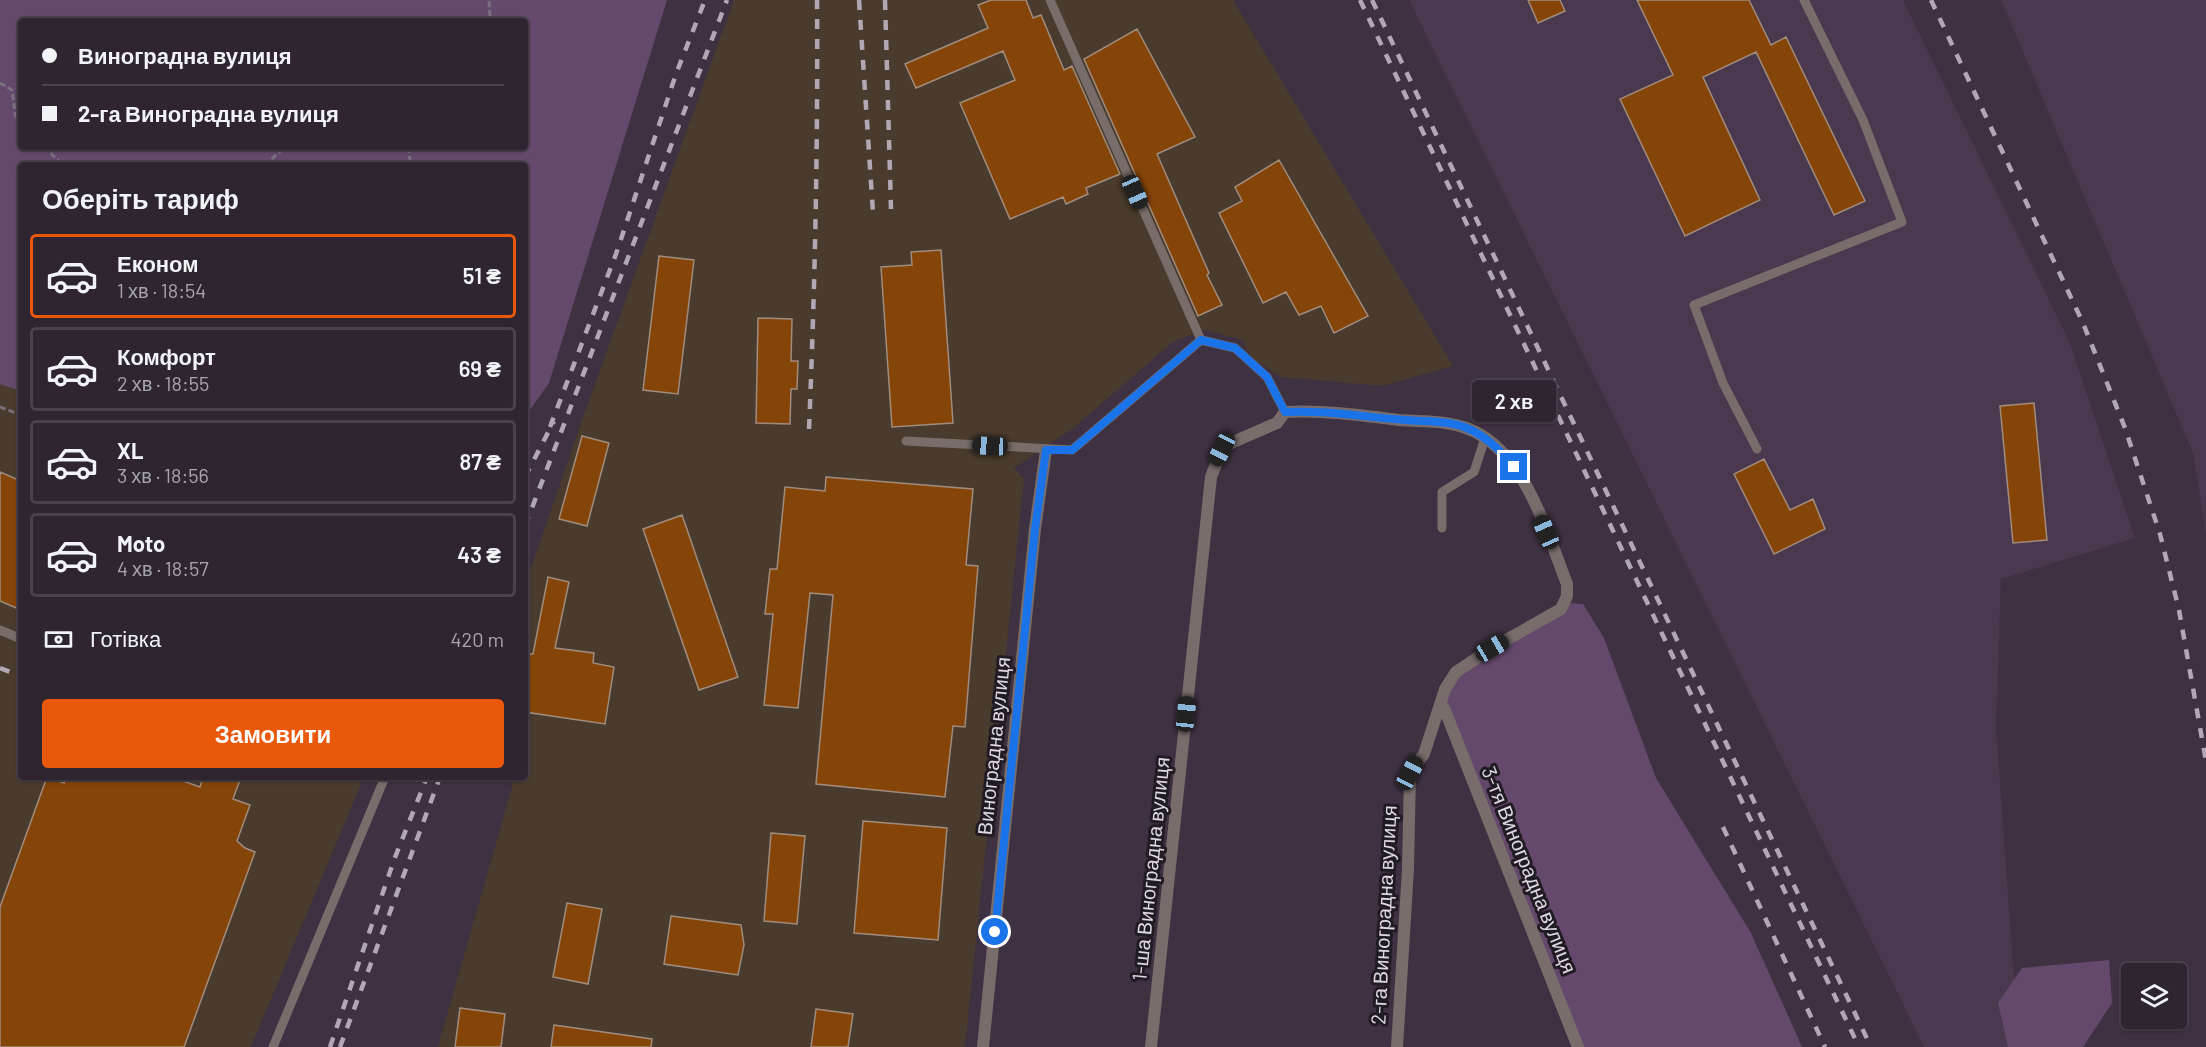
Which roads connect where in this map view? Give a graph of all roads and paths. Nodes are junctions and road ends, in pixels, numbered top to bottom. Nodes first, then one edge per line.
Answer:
1 (489, 0) edge
2 (1050, 0) edge
3 (1804, 0) edge
4 (488, 18) edge
5 (0, 83) edge
6 (18, 121) edge
7 (47, 150) edge
8 (282, 150) edge
9 (60, 162) edge
10 (268, 162) edge
11 (1201, 340) junction
12 (0, 407) edge
13 (1285, 412) junction
14 (18, 414) edge
15 (1485, 438) junction
16 (906, 441) dead end
17 (1757, 449) dead end
18 (1046, 450) junction
19 (1442, 528) dead end
20 (0, 630) edge
21 (18, 638) edge
22 (1444, 708) dead end
23 (384, 780) edge
24 (273, 1047) edge
25 (983, 1047) edge
26 (1152, 1047) edge
27 (1397, 1047) edge
28 (1578, 1047) edge

1 - 4 path
2 - 11 lane
3 - 17 lane
5 - 6 path
7 - 9 path
8 - 10 path
11 - 13 lane
11 - 18 lane
12 - 14 path
13 - 15 street, 2-га Виноградна вулиця
13 - 26 street, 1-ша Виноградна вулиця
15 - 19 lane
15 - 27 street, 2-га Виноградна вулиця
16 - 18 lane
18 - 25 street, Виноградна вулиця
20 - 21 lane
22 - 28 street, 3-тя Виноградна вулиця
23 - 24 lane

